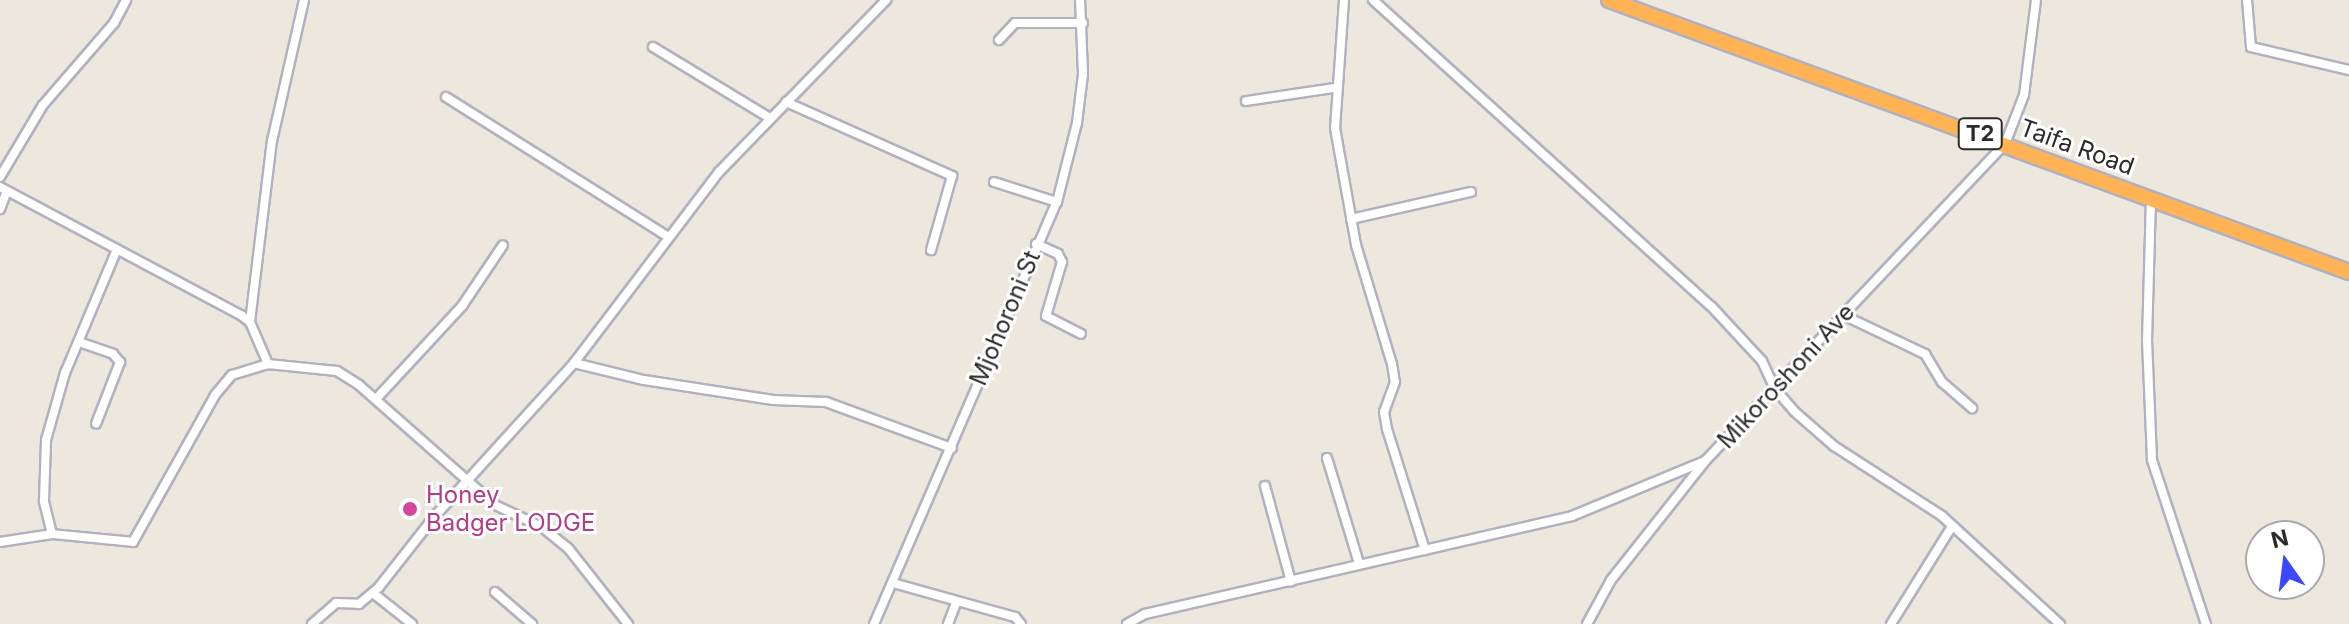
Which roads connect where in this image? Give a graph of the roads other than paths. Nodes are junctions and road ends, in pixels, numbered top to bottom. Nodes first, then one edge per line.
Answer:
1 (126, 0) edge
2 (304, 0) edge
3 (886, 0) edge
4 (1080, 0) edge
5 (1344, 0) edge
6 (1373, 0) edge
7 (1609, 0) edge
8 (2036, 0) edge
9 (2247, 0) edge
10 (1083, 23) junction
11 (999, 40) dead end
12 (653, 47) dead end
13 (2349, 70) edge
14 (1334, 88) junction
15 (446, 97) dead end
16 (1246, 101) dead end
17 (786, 102) junction
18 (768, 117) junction
19 (2005, 144) junction
20 (0, 177) edge
21 (994, 182) dead end
22 (4, 189) edge
23 (1471, 192) dead end
24 (2151, 197) junction
25 (1057, 202) junction
26 (0, 209) edge
27 (1351, 219) junction
28 (667, 236) junction
29 (1036, 244) junction
30 (503, 245) dead end
31 (117, 249) junction
32 (931, 250) dead end
33 (2349, 272) edge
34 (1843, 315) junction
35 (250, 322) junction
36 (1081, 334) dead end
37 (79, 342) junction
38 (574, 363) junction
39 (268, 364) junction
40 (1775, 389) junction
41 (376, 399) junction
42 (1972, 408) dead end
43 (96, 424) dead end
44 (952, 448) junction
45 (1327, 458) dead end
46 (1706, 460) junction
47 (469, 483) junction
48 (1265, 486) dead end
49 (1951, 528) junction
50 (52, 534) junction
51 (0, 542) edge
52 (1425, 550) junction
53 (1359, 563) junction
54 (1291, 582) junction
55 (893, 583) junction
56 (495, 592) dead end
57 (373, 593) junction
58 (956, 603) junction
59 (624, 623) edge
60 (312, 624) edge
61 (412, 624) edge
62 (532, 624) edge
63 (874, 624) edge
64 (948, 624) edge
65 (1021, 624) edge
66 (1127, 624) edge
67 (1587, 624) edge
68 (1891, 624) edge
69 (2060, 624) edge
70 (2206, 624) edge

1 - 20 street
2 - 35 street
3 - 17 street
4 - 10 street, Mjohoroni St
5 - 14 street
6 - 40 street
7 - 19 highway, Taifa Road / T2
8 - 19 street
9 - 13 street
10 - 11 street
10 - 25 street, Mjohoroni St
12 - 18 street
14 - 16 street
14 - 27 street
15 - 28 street
17 - 18 street
17 - 32 street
18 - 28 street
19 - 24 highway, Taifa Road / T2
19 - 34 street, Mikoroshoni Ave
21 - 25 street
22 - 26 street
22 - 31 street
23 - 27 street
24 - 33 highway, Taifa Road / T2
24 - 70 street
25 - 29 street, Mjohoroni St
27 - 52 street
28 - 38 street
29 - 36 street
29 - 44 street, Mjohoroni St
30 - 41 street
31 - 35 street
31 - 37 street
34 - 40 street, Mikoroshoni Ave
34 - 42 street
35 - 39 street
37 - 43 street
37 - 50 street
38 - 44 street
38 - 47 street
39 - 41 street
39 - 50 street
40 - 46 street, Mikoroshoni Ave
40 - 49 street
41 - 47 street
44 - 55 street, Mjohoroni St
45 - 53 street
46 - 52 street
46 - 67 street, Mikoroshoni Ave
47 - 57 street
47 - 59 street
48 - 54 street
49 - 68 street
49 - 69 street
50 - 51 street
52 - 53 street
53 - 54 street
54 - 66 street
55 - 58 street
55 - 63 street, Mjohoroni St
56 - 62 street
57 - 60 street
57 - 61 street
58 - 64 street
58 - 65 street

